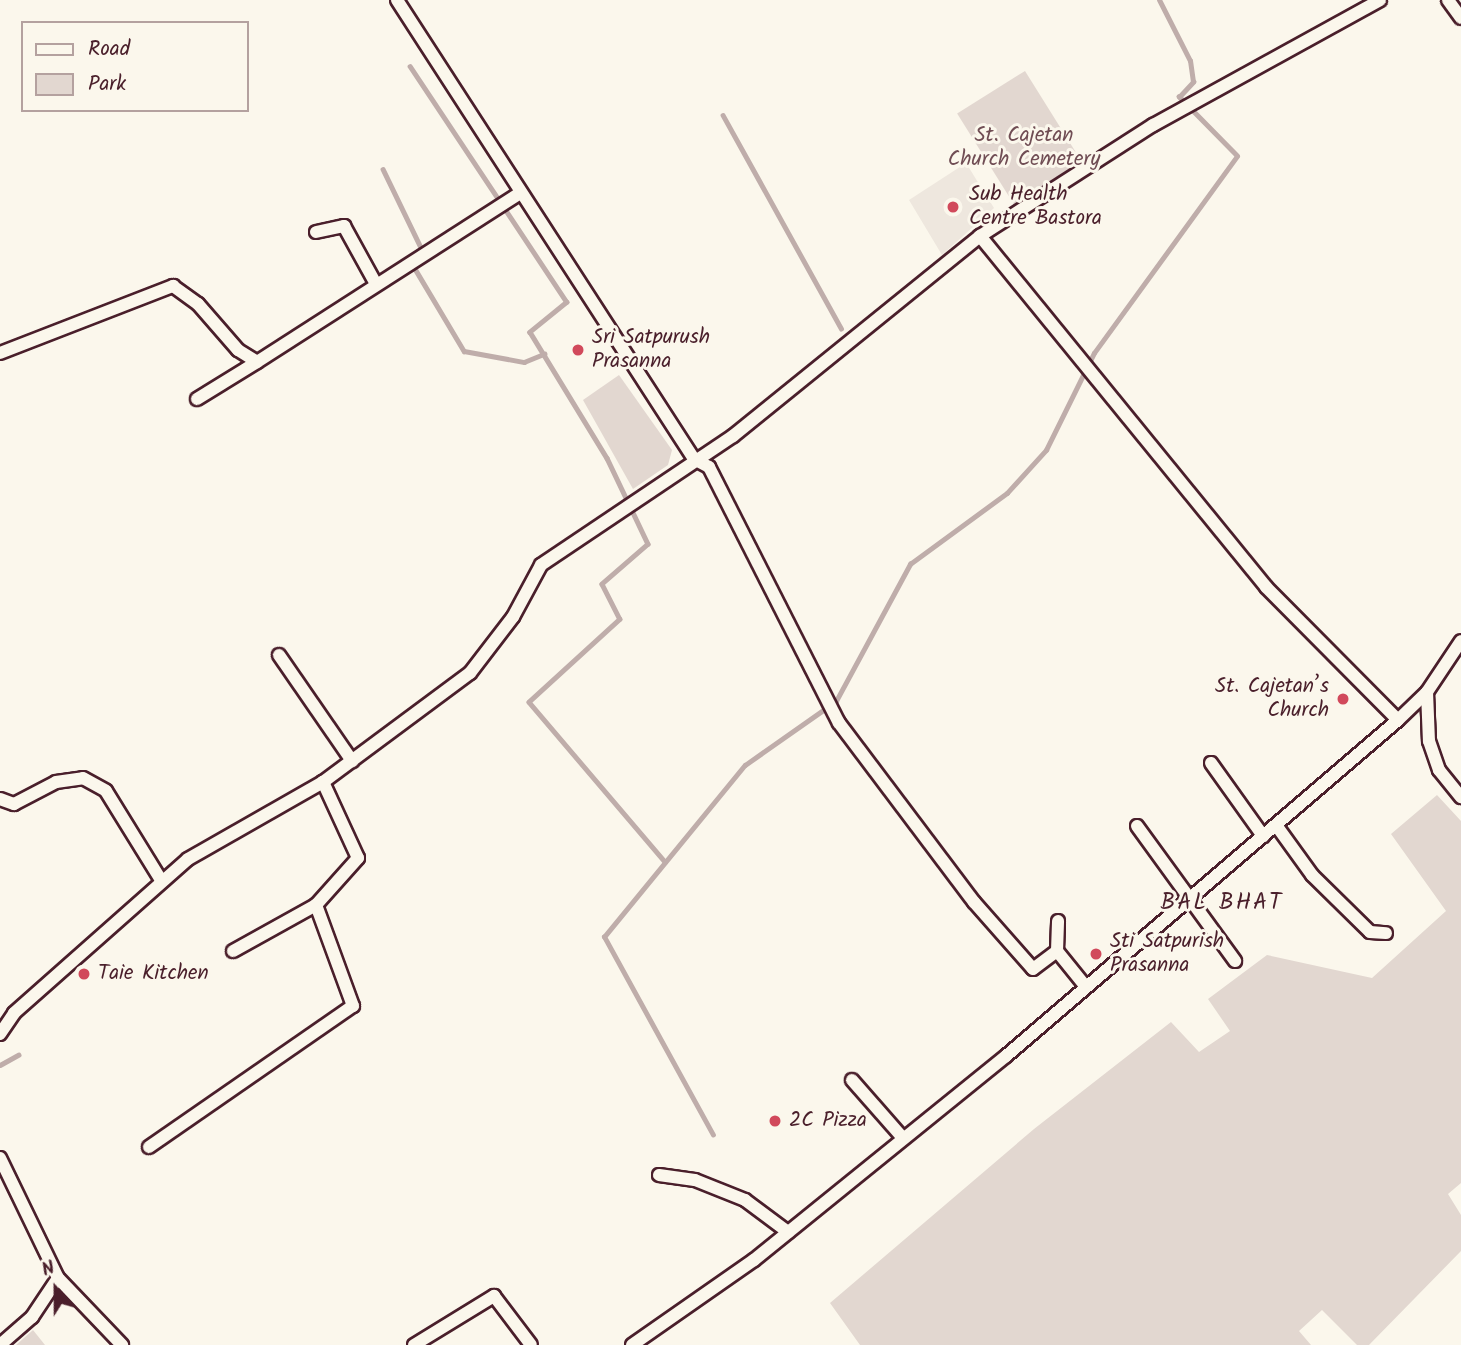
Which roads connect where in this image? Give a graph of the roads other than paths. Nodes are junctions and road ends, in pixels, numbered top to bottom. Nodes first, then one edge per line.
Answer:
1 (397, 0) edge
2 (1380, 0) edge
3 (1448, 0) edge
4 (1461, 18) edge
5 (520, 193) junction
6 (316, 232) dead end
7 (980, 236) junction
8 (376, 284) junction
9 (0, 353) edge
10 (257, 362) junction
11 (197, 399) dead end
12 (694, 459) junction
13 (1461, 641) edge
14 (279, 655) dead end
15 (1427, 692) junction
16 (1398, 720) junction
17 (352, 761) junction
18 (1211, 764) dead end
19 (323, 782) junction
20 (1461, 797) edge
21 (0, 799) edge
22 (1276, 825) junction
23 (1137, 826) dead end
24 (1263, 836) junction
25 (161, 880) junction
26 (1189, 899) junction
27 (316, 905) junction
28 (1058, 921) dead end
29 (1386, 933) dead end
30 (233, 951) dead end
31 (1057, 951) junction
32 (1235, 961) dead end
33 (1086, 987) junction
34 (0, 1034) edge
35 (852, 1080) dead end
36 (903, 1138) junction
37 (149, 1147) dead end
38 (0, 1158) edge
39 (659, 1175) dead end
40 (788, 1232) junction
41 (58, 1278) junction
42 (0, 1345) edge
43 (122, 1345) edge
44 (414, 1345) edge
45 (531, 1345) edge
46 (632, 1345) edge

1 - 5 street
2 - 7 street
3 - 4 street
5 - 8 street
5 - 12 street
6 - 8 street
7 - 12 street
7 - 16 street
8 - 10 street
9 - 10 street
10 - 11 street
12 - 17 street
12 - 31 street
13 - 15 street
14 - 17 street
15 - 16 street
15 - 20 street
16 - 22 street
17 - 19 street
18 - 24 street
19 - 25 street
19 - 27 street
21 - 25 street
22 - 24 street
22 - 29 street
23 - 26 street
24 - 26 street
25 - 34 street
26 - 32 street
26 - 33 street
27 - 30 street
27 - 37 street
28 - 31 street
31 - 33 street
33 - 36 street
35 - 36 street
36 - 40 street
38 - 41 street
39 - 40 street
40 - 46 street
41 - 42 street
41 - 43 street
44 - 45 street

